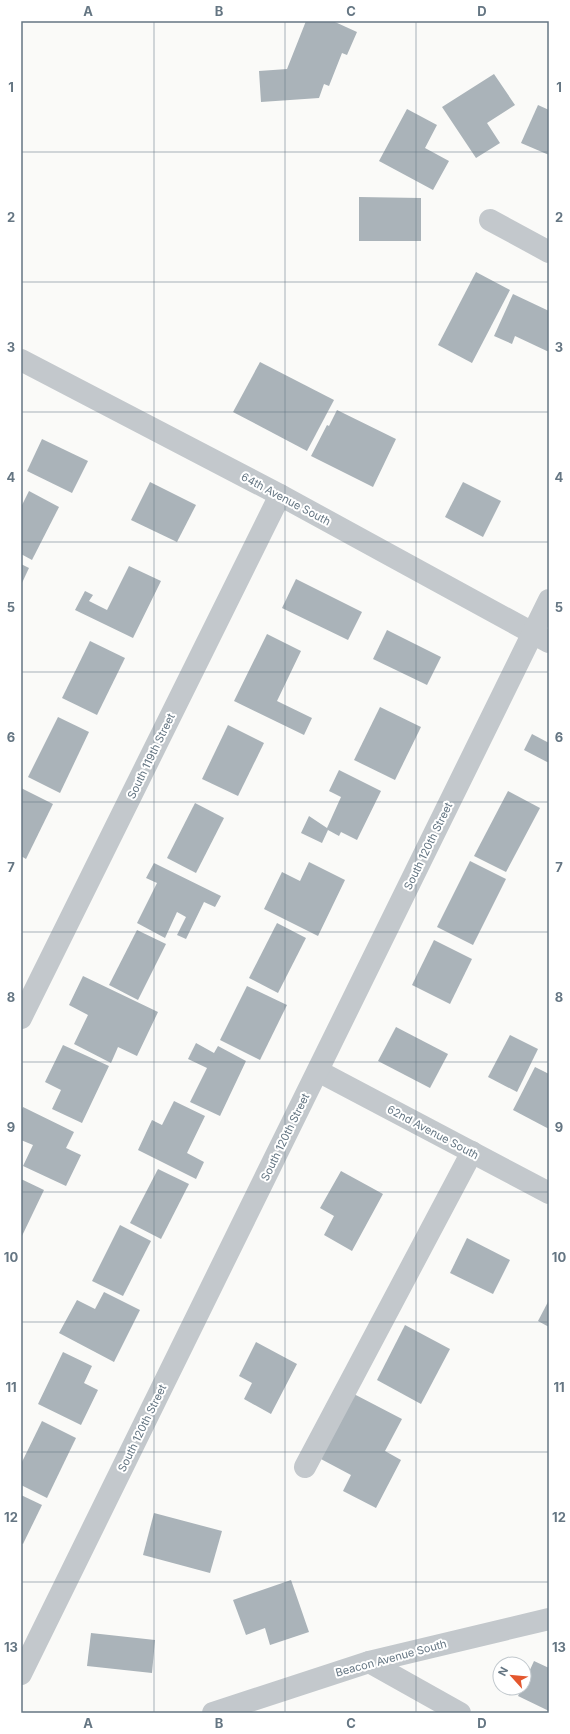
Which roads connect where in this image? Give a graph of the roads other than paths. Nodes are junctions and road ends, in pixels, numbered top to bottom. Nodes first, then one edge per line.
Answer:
1 (490, 220) dead end
2 (549, 252) edge
3 (22, 363) edge
4 (280, 495) junction
5 (549, 600) edge
6 (541, 638) edge
7 (21, 1018) edge
8 (318, 1071) junction
9 (472, 1152) junction
10 (549, 1193) edge
11 (305, 1466) dead end
12 (549, 1619) edge
13 (369, 1662) junction
14 (21, 1674) edge
15 (213, 1713) edge
16 (460, 1713) edge

1 - 2 street
3 - 4 street, 64th Avenue South
4 - 6 street, 64th Avenue South
4 - 7 street, South 119th Street
5 - 6 street, South 120th Street
6 - 8 street, South 120th Street
8 - 9 street, 62nd Avenue South
8 - 14 street, South 120th Street
9 - 10 street, 62nd Avenue South
9 - 11 street
12 - 13 street, Beacon Avenue South
13 - 15 street, Beacon Avenue South
13 - 16 street

